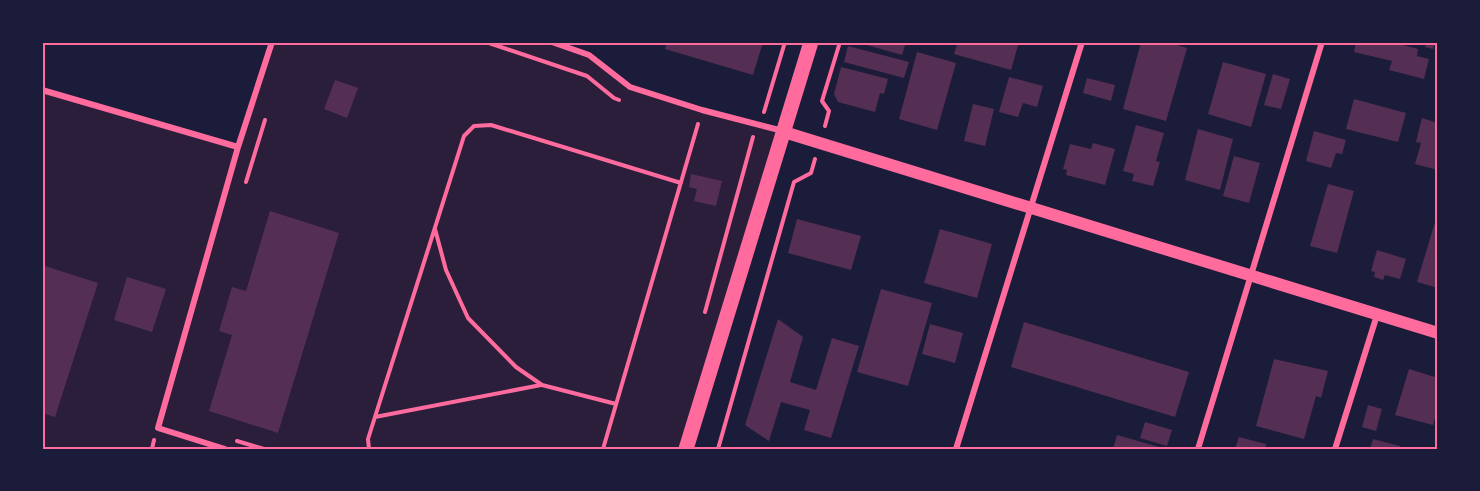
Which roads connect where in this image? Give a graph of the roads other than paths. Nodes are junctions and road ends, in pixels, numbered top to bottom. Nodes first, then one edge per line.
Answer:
1 (272, 42) edge
2 (552, 42) edge
3 (811, 42) edge
4 (1082, 42) edge
5 (1322, 42) edge
6 (42, 90) edge
7 (783, 132) junction
8 (238, 147) junction
9 (1032, 208) junction
10 (1250, 275) junction
11 (1377, 314) junction
12 (1438, 333) edge
13 (225, 449) edge
14 (686, 449) edge
15 (956, 449) edge
16 (1197, 449) edge
17 (1335, 449) edge

1 - 8 street
2 - 7 street
3 - 7 main road
4 - 9 street
5 - 10 street
6 - 8 street
7 - 9 main road
7 - 14 main road
8 - 13 street
9 - 10 main road
9 - 15 street
10 - 11 main road
10 - 16 street
11 - 12 main road
11 - 17 street

